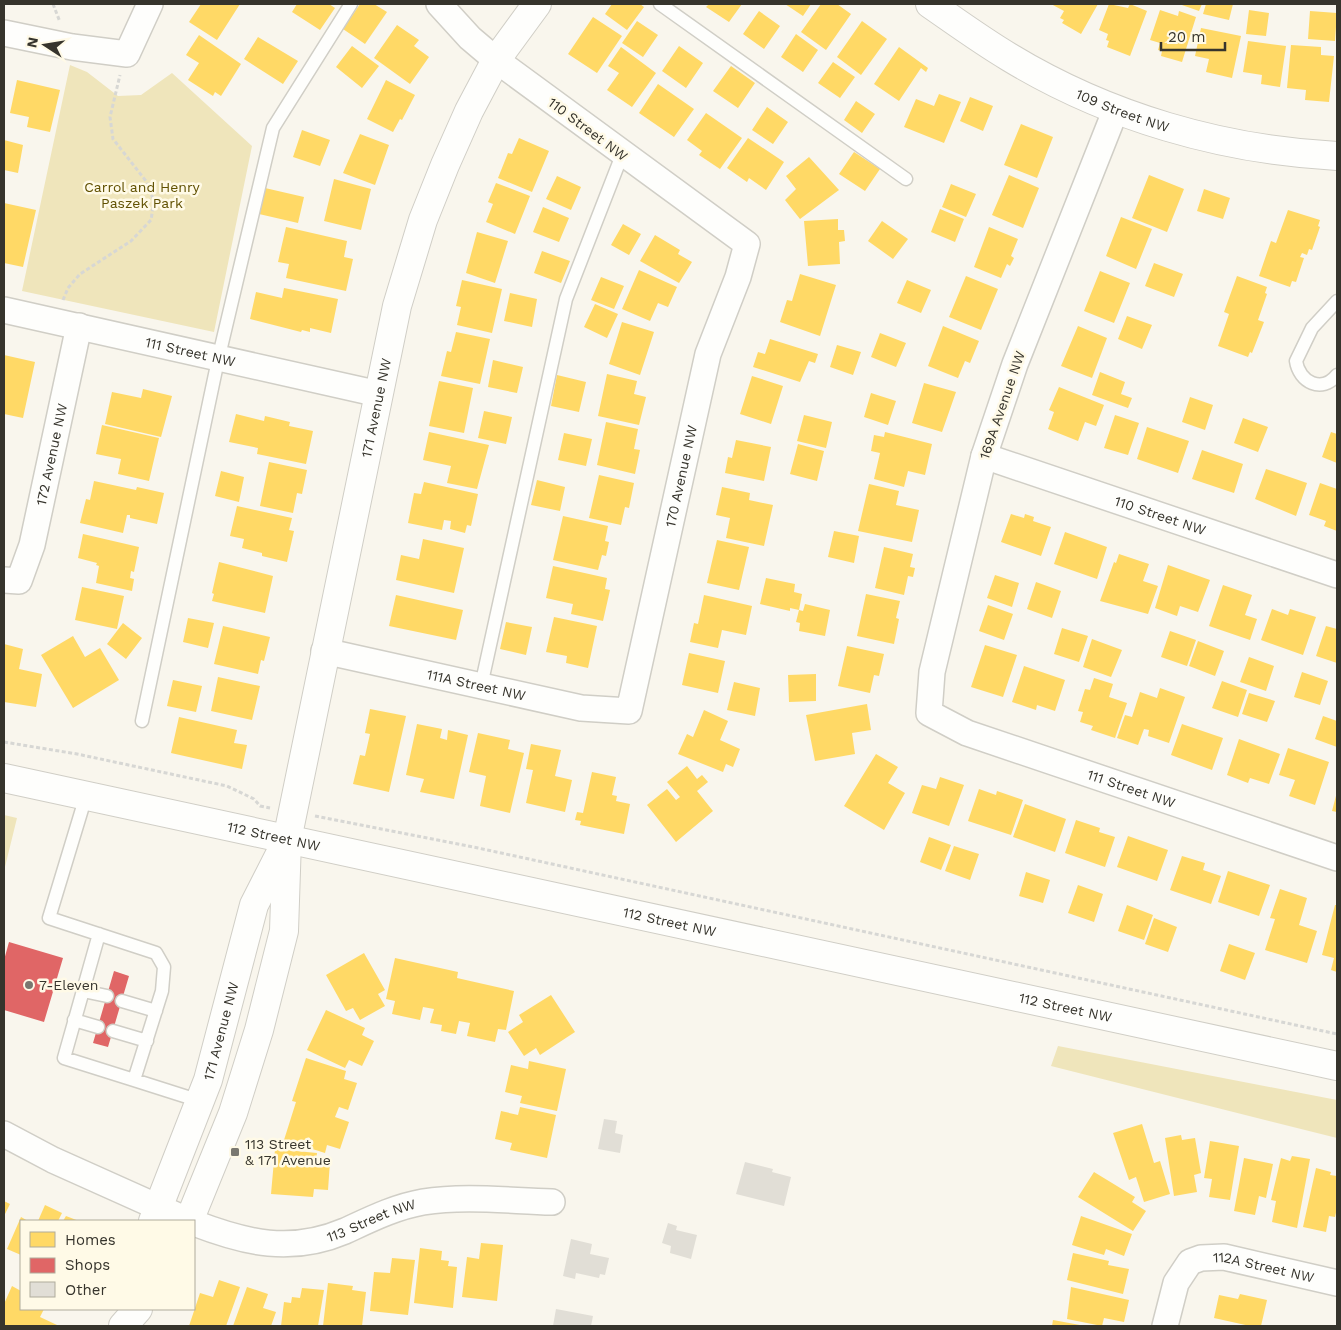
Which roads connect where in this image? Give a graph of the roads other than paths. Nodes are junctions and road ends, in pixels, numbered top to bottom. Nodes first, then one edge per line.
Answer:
1 (150, 4) edge
2 (351, 4) edge
3 (438, 4) edge
4 (537, 4) edge
5 (660, 4) edge
6 (930, 4) edge
7 (4, 33) edge
8 (496, 60) junction
9 (1116, 109) junction
10 (622, 155) junction
11 (1337, 156) edge
12 (906, 179) dead end
13 (747, 244) joint
14 (1337, 301) edge
15 (4, 310) edge
16 (79, 326) junction
17 (218, 360) junction
18 (1337, 375) edge
19 (379, 394) junction
20 (984, 456) junction
21 (1337, 574) edge
22 (11, 581) edge
23 (324, 651) junction
24 (481, 686) junction
25 (629, 711) joint
26 (928, 713) joint
27 (142, 721) dead end
28 (4, 778) edge
29 (86, 796) junction
30 (287, 840) junction
31 (1337, 858) edge
32 (98, 934) junction
33 (82, 991) junction
34 (107, 996) dead end
35 (122, 1001) dead end
36 (156, 1011) junction
37 (74, 1020) junction
38 (98, 1027) dead end
39 (113, 1031) dead end
40 (147, 1041) junction
41 (1337, 1066) edge
42 (134, 1080) junction
43 (200, 1101) junction
44 (4, 1134) edge
45 (552, 1202) dead end
46 (156, 1215) edge
47 (184, 1220) edge
48 (189, 1220) edge
49 (195, 1223) edge
50 (1337, 1283) edge
51 (122, 1310) edge
52 (137, 1310) edge
53 (119, 1326) edge
54 (123, 1326) edge
55 (1166, 1326) edge

1 - 7 street
2 - 17 lane
3 - 8 street, 110 Street NW
4 - 8 street, 171 Avenue NW
5 - 12 lane
6 - 9 street, 109 Street NW
8 - 10 street, 110 Street NW
8 - 19 street, 171 Avenue NW
9 - 11 street, 109 Street NW
9 - 20 street, 169A Avenue NW
10 - 13 street, 110 Street NW
10 - 24 lane
13 - 25 street, 170 Avenue NW
14 - 18 lane
15 - 16 street, 111 Street NW
16 - 17 street, 111 Street NW
16 - 22 street, 172 Avenue NW
17 - 19 street, 111 Street NW
17 - 27 lane
19 - 23 street, 171 Avenue NW
20 - 21 street, 110 Street NW
20 - 26 street, 169A Avenue NW
23 - 24 street, 111A Street NW
23 - 30 street, 171 Avenue NW
24 - 25 street, 111A Street NW
26 - 31 street, 111 Street NW
28 - 29 street, 112 Street NW
29 - 30 street, 112 Street NW
29 - 32 lane
30 - 41 street, 112 Street NW
30 - 43 street, 171 Avenue NW
30 - 48 street, 171 Avenue NW
32 - 33 lane
32 - 36 lane
33 - 34 lane
33 - 37 lane
35 - 36 lane
36 - 40 lane
37 - 38 lane
37 - 42 lane
39 - 40 lane
40 - 42 lane
42 - 43 lane
43 - 46 street, 171 Avenue NW
44 - 46 street
45 - 49 street, 113 Street NW
46 - 47 street
50 - 55 street, 112A Street NW
51 - 53 street
52 - 54 street

